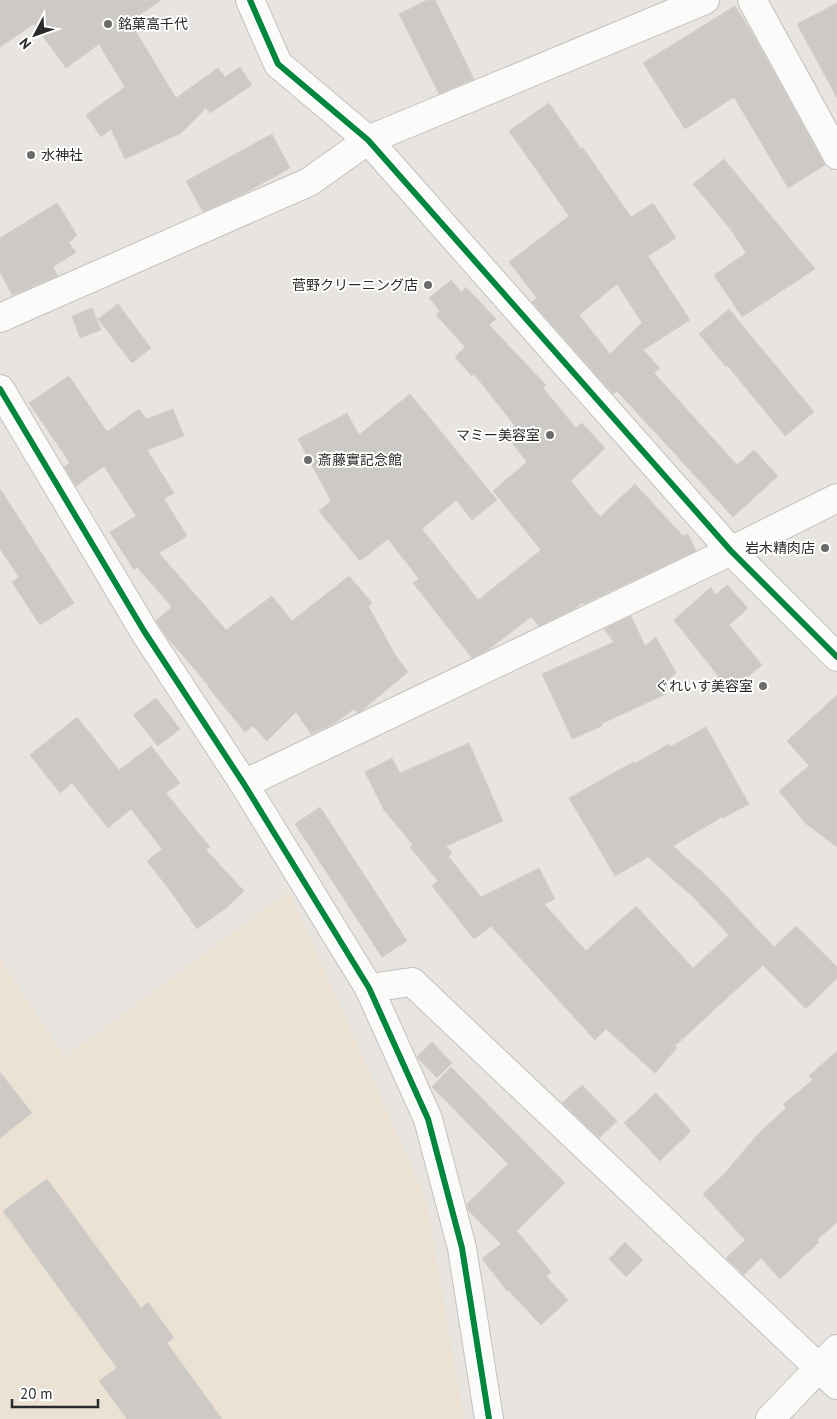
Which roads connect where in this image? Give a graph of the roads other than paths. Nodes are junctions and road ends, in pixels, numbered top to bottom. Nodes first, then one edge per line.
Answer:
1 (250, 0) edge
2 (705, 0) edge
3 (752, 0) edge
4 (368, 140) junction
5 (837, 155) edge
6 (0, 318) edge
7 (0, 389) edge
8 (837, 498) edge
9 (730, 551) junction
10 (837, 656) edge
11 (244, 784) junction
12 (369, 988) junction
13 (831, 1368) edge
14 (489, 1419) edge
15 (770, 1419) edge

1 - 4 street
2 - 4 street
3 - 5 street
4 - 6 street
4 - 9 street
7 - 11 street
8 - 9 street
9 - 10 street
9 - 11 street
11 - 12 street
12 - 13 street
12 - 14 street
13 - 15 street

